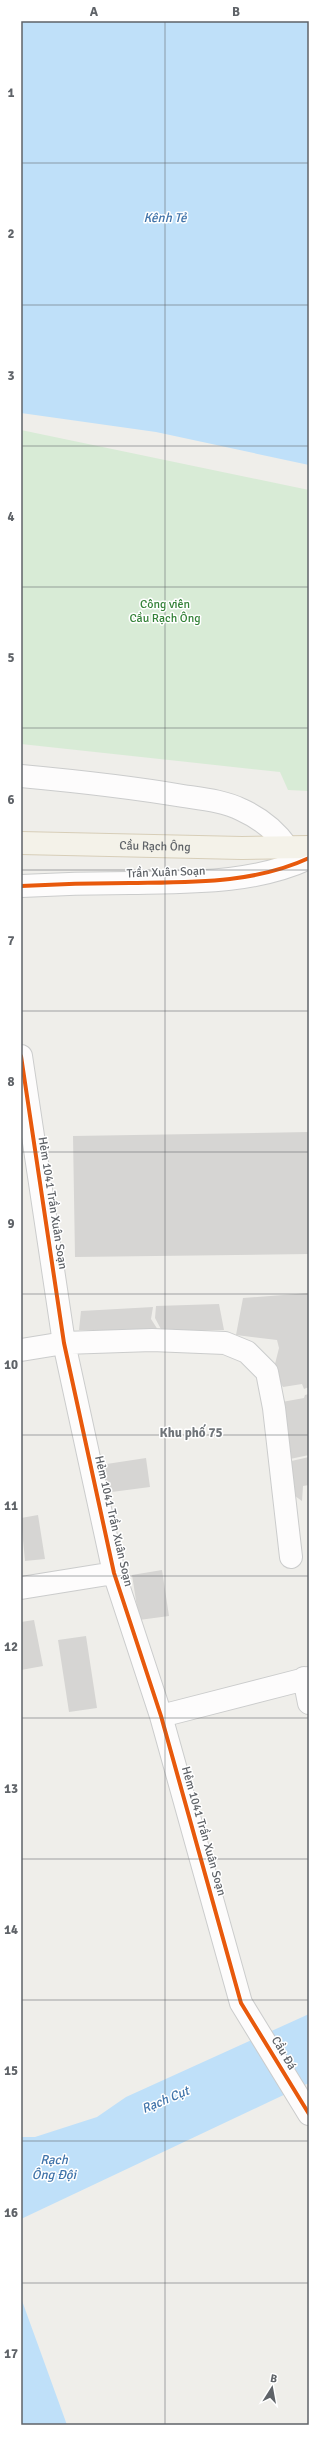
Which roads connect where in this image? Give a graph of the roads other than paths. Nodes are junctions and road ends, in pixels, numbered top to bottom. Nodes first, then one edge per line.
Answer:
1 (21, 776) edge
2 (21, 843) edge
3 (299, 848) edge
4 (309, 858) edge
5 (21, 886) edge
6 (21, 1056) edge
7 (64, 1343) junction
8 (21, 1350) edge
9 (291, 1557) dead end
10 (114, 1573) junction
11 (21, 1588) edge
12 (306, 1678) edge
13 (309, 1702) edge
14 (160, 1716) junction
15 (241, 2003) joint
16 (309, 2114) edge

1 - 3 street
2 - 3 main road, Cầu Rạch Ông
4 - 5 street, Trần Xuân Soạn
6 - 7 street, Hẻm 1041 Trần Xuân Soạn
7 - 8 street
7 - 9 street
7 - 10 street, Hẻm 1041 Trần Xuân Soạn
10 - 11 street
10 - 14 street, Hẻm 1041 Trần Xuân Soạn
12 - 13 street
12 - 14 street
14 - 15 street, Hẻm 1041 Trần Xuân Soạn
15 - 16 street, Cầu Đá

